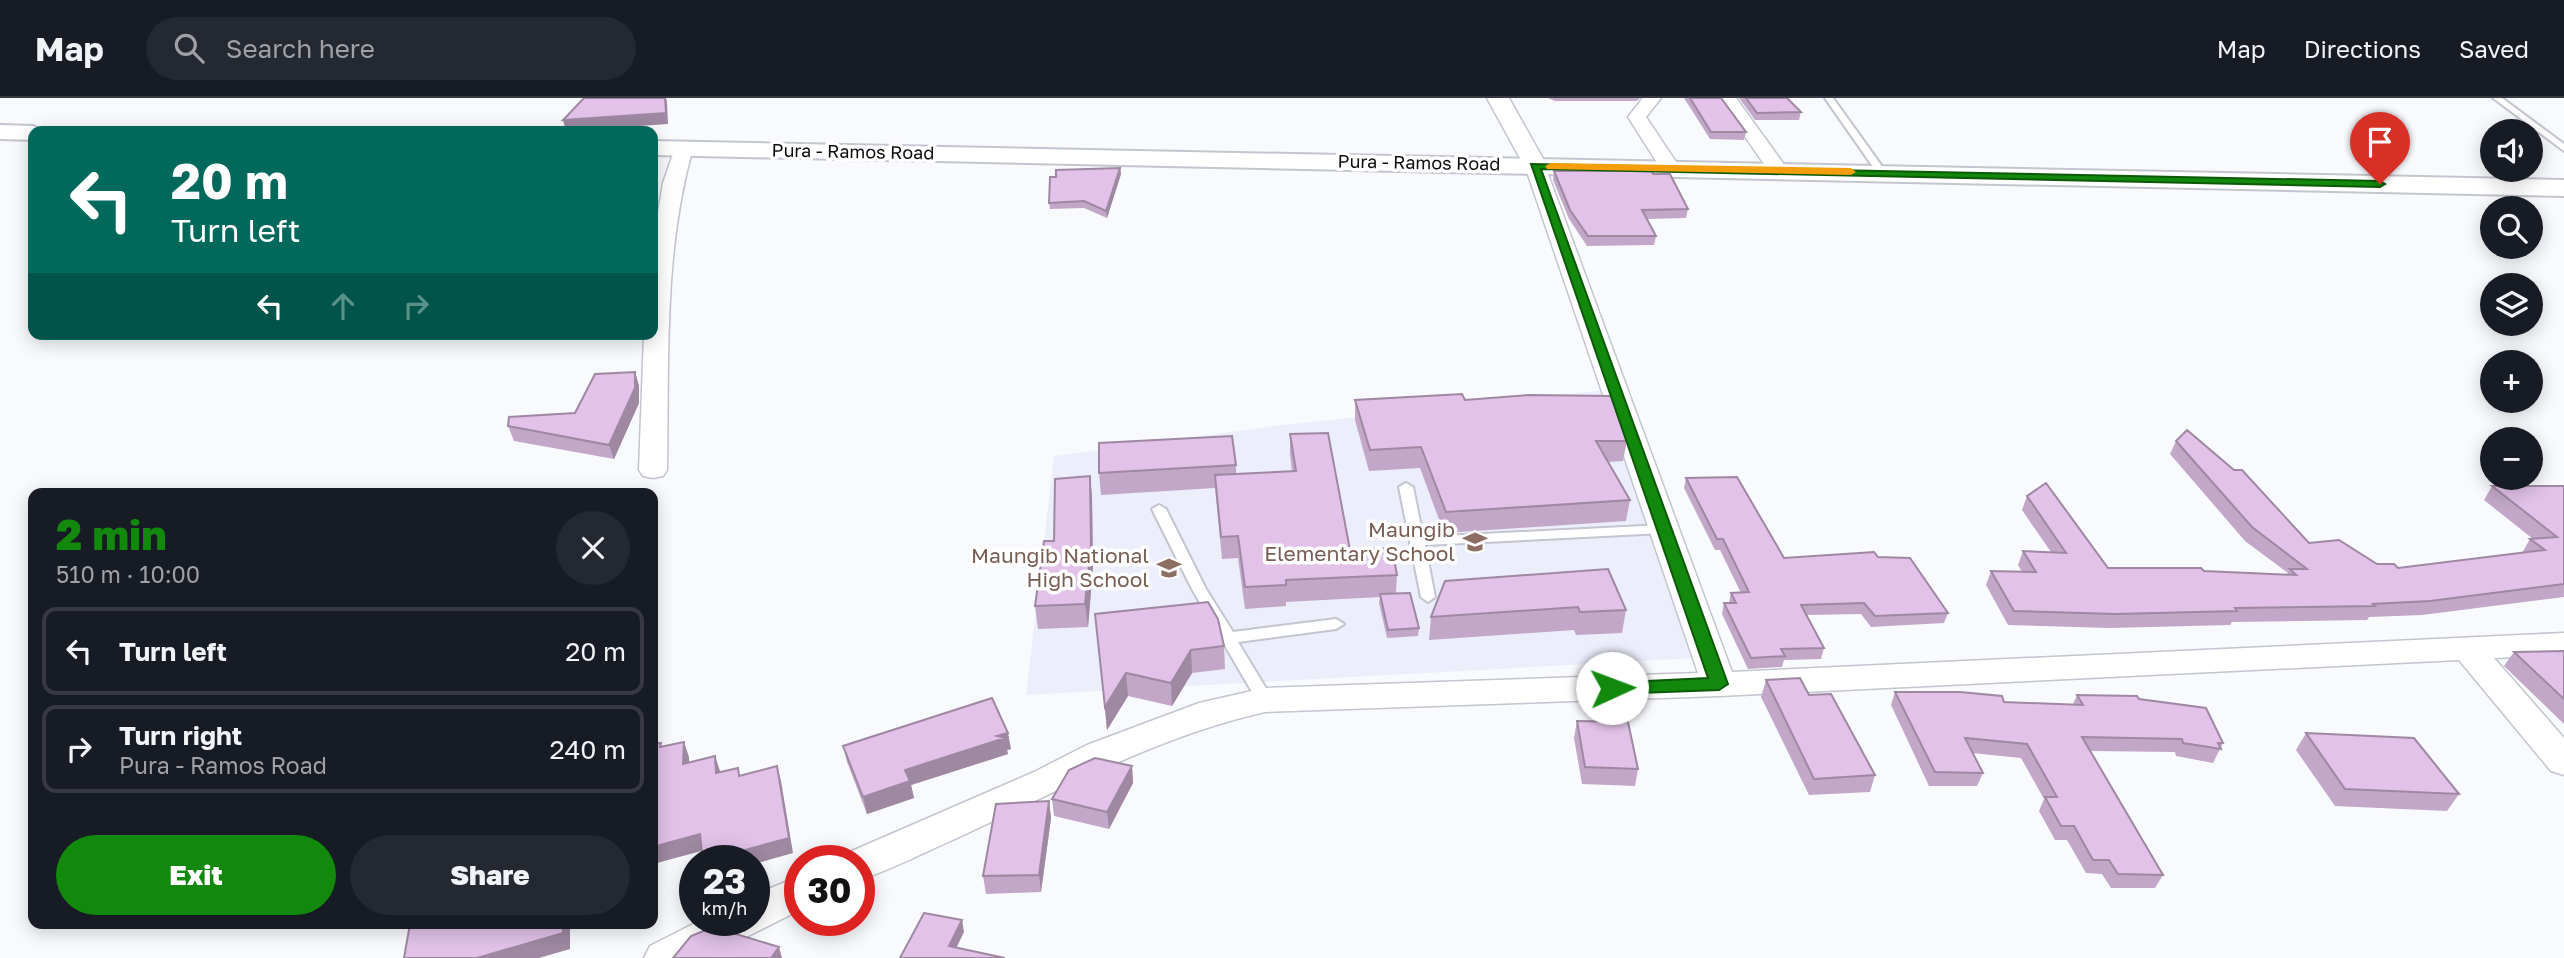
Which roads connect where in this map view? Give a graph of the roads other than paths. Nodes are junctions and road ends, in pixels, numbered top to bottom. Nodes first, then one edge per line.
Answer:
1 (1498, 98) edge
2 (1652, 98) edge
3 (1727, 98) edge
4 (1829, 98) edge
5 (2497, 98) edge
6 (0, 132) edge
7 (28, 132) edge
8 (658, 148) edge
9 (684, 148) junction
10 (2564, 148) edge
11 (1535, 166) junction
12 (1670, 168) junction
13 (1778, 170) junction
14 (1881, 172) junction
15 (2564, 188) edge
16 (653, 470) dead end
17 (1406, 487) dead end
18 (1159, 509) dead end
19 (1664, 529) junction
20 (1419, 541) junction
21 (1428, 597) dead end
22 (1336, 624) dead end
23 (1228, 638) junction
24 (2564, 644) edge
25 (2467, 648) junction
26 (1719, 684) junction
27 (1265, 699) junction
28 (2564, 762) edge
29 (875, 858) edge
30 (708, 936) edge
31 (665, 958) edge

1 - 11 street
2 - 12 street
3 - 13 street
4 - 14 lane
5 - 10 lane
6 - 7 main road
8 - 9 main road, Pura - Ramos Road
9 - 11 main road, Pura - Ramos Road
9 - 16 street
11 - 12 main road, Pura - Ramos Road
11 - 19 street
12 - 13 main road, Pura - Ramos Road
13 - 14 main road, Pura - Ramos Road
14 - 15 main road, Pura - Ramos Road
17 - 20 lane
18 - 23 lane
19 - 20 lane
19 - 26 street
20 - 21 lane
22 - 23 lane
23 - 27 lane
24 - 25 street
25 - 26 street
25 - 28 street
26 - 27 street
27 - 29 street
30 - 31 street

